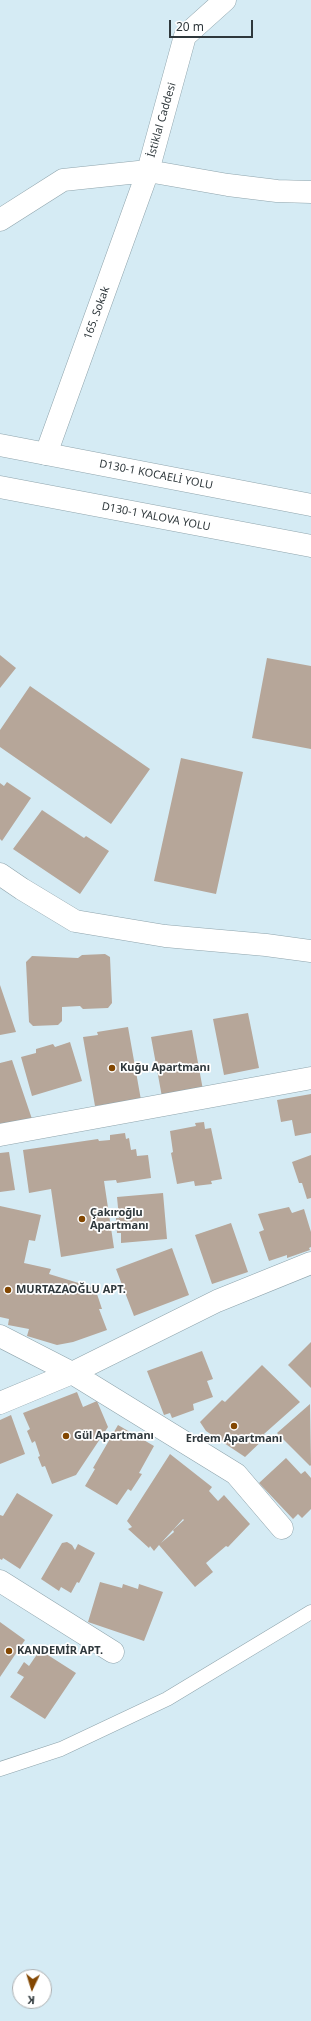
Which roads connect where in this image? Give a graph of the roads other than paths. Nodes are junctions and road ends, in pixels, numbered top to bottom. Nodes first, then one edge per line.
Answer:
1 (225, 0) edge
2 (148, 171) junction
3 (311, 192) edge
4 (0, 220) edge
5 (0, 445) edge
6 (46, 454) junction
7 (0, 487) edge
8 (311, 505) edge
9 (311, 546) edge
10 (0, 874) edge
11 (311, 951) edge
12 (311, 1078) edge
13 (0, 1135) edge
14 (311, 1263) edge
15 (0, 1336) edge
16 (72, 1373) junction
17 (0, 1403) edge
18 (282, 1528) dead end
19 (0, 1581) edge
20 (311, 1612) edge
21 (113, 1652) dead end
22 (0, 1768) edge

1 - 2 main road, İstiklal Caddesi
2 - 3 main road
2 - 4 main road, İstiklal Caddesi
2 - 6 main road, 165. Sokak
5 - 6 main road, D130-1 KOCAELİ YOLU
6 - 8 main road, D130-1 KOCAELİ YOLU
7 - 9 main road, D130-1 YALOVA YOLU
10 - 11 main road
12 - 13 main road
14 - 16 main road
15 - 16 main road
16 - 17 main road
16 - 18 main road
19 - 21 main road
20 - 22 lane

